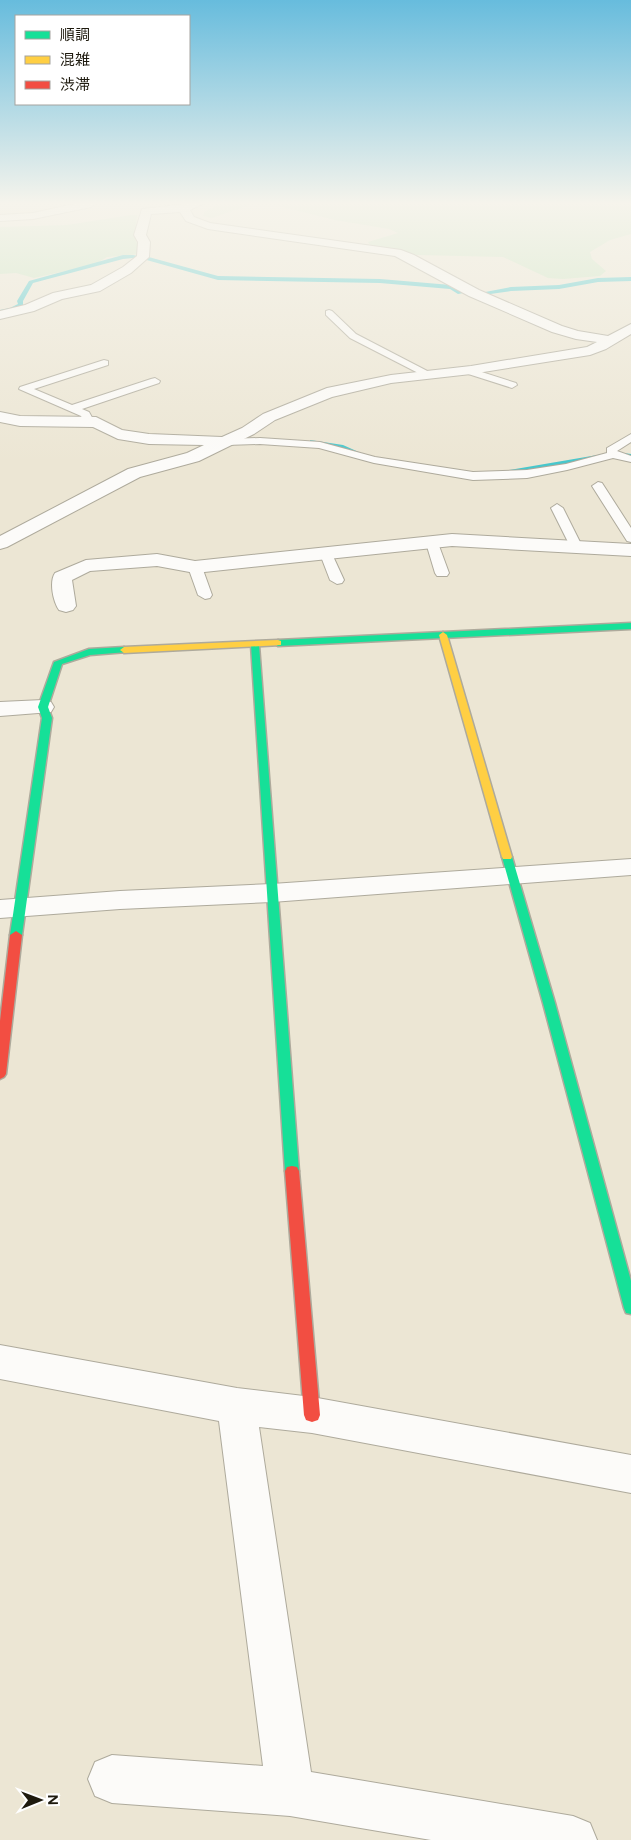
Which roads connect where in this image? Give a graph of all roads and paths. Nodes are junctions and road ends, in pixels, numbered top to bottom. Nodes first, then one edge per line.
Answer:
1 (86, 290) edge
2 (468, 290) edge
3 (329, 313) dead end
4 (0, 315) edge
5 (631, 328) edge
6 (607, 342) junction
7 (622, 348) dead end
8 (104, 363) dead end
9 (466, 370) junction
10 (430, 374) junction
11 (155, 381) dead end
12 (512, 385) dead end
13 (71, 409) junction
14 (0, 417) edge
15 (89, 421) junction
16 (631, 437) edge
17 (226, 442) junction
18 (613, 455) junction
19 (631, 459) edge
20 (598, 486) dead end
21 (557, 508) dead end
22 (631, 538) edge
23 (0, 543) edge
24 (432, 543) junction
25 (577, 548) junction
26 (631, 550) edge
27 (326, 554) junction
28 (195, 567) junction
29 (442, 573) dead end
30 (337, 580) dead end
31 (205, 595) dead end
32 (66, 606) dead end
33 (630, 628) edge
34 (443, 636) junction
35 (255, 645) junction
36 (42, 707) junction
37 (0, 710) edge
38 (631, 867) edge
39 (511, 875) junction
40 (272, 893) junction
41 (9, 908) edge
42 (0, 1074) edge
43 (631, 1308) edge
44 (0, 1362) edge
45 (237, 1406) junction
46 (312, 1415) junction
47 (631, 1474) edge
48 (112, 1779) dead end
49 (290, 1792) junction
50 (573, 1840) edge

1 - 4 street
2 - 6 street
3 - 10 lane
5 - 6 street
6 - 7 street
6 - 9 street
8 - 13 lane
9 - 10 street
9 - 12 lane
10 - 17 street
11 - 13 lane
13 - 15 lane
14 - 15 street
15 - 17 street
16 - 18 lane
17 - 18 lane
17 - 23 street
18 - 19 lane
20 - 22 lane
21 - 25 lane
24 - 25 street
24 - 27 street
24 - 29 lane
25 - 26 street
27 - 28 street
27 - 30 lane
28 - 31 lane
28 - 32 street
33 - 34 street
34 - 35 street
34 - 39 street
35 - 36 street
35 - 40 street
36 - 37 street
36 - 41 street
38 - 39 street
39 - 40 street
39 - 43 street
40 - 41 street
40 - 46 street
41 - 42 street
44 - 45 street
45 - 46 street
45 - 49 street
46 - 47 street
48 - 49 street
49 - 50 street

